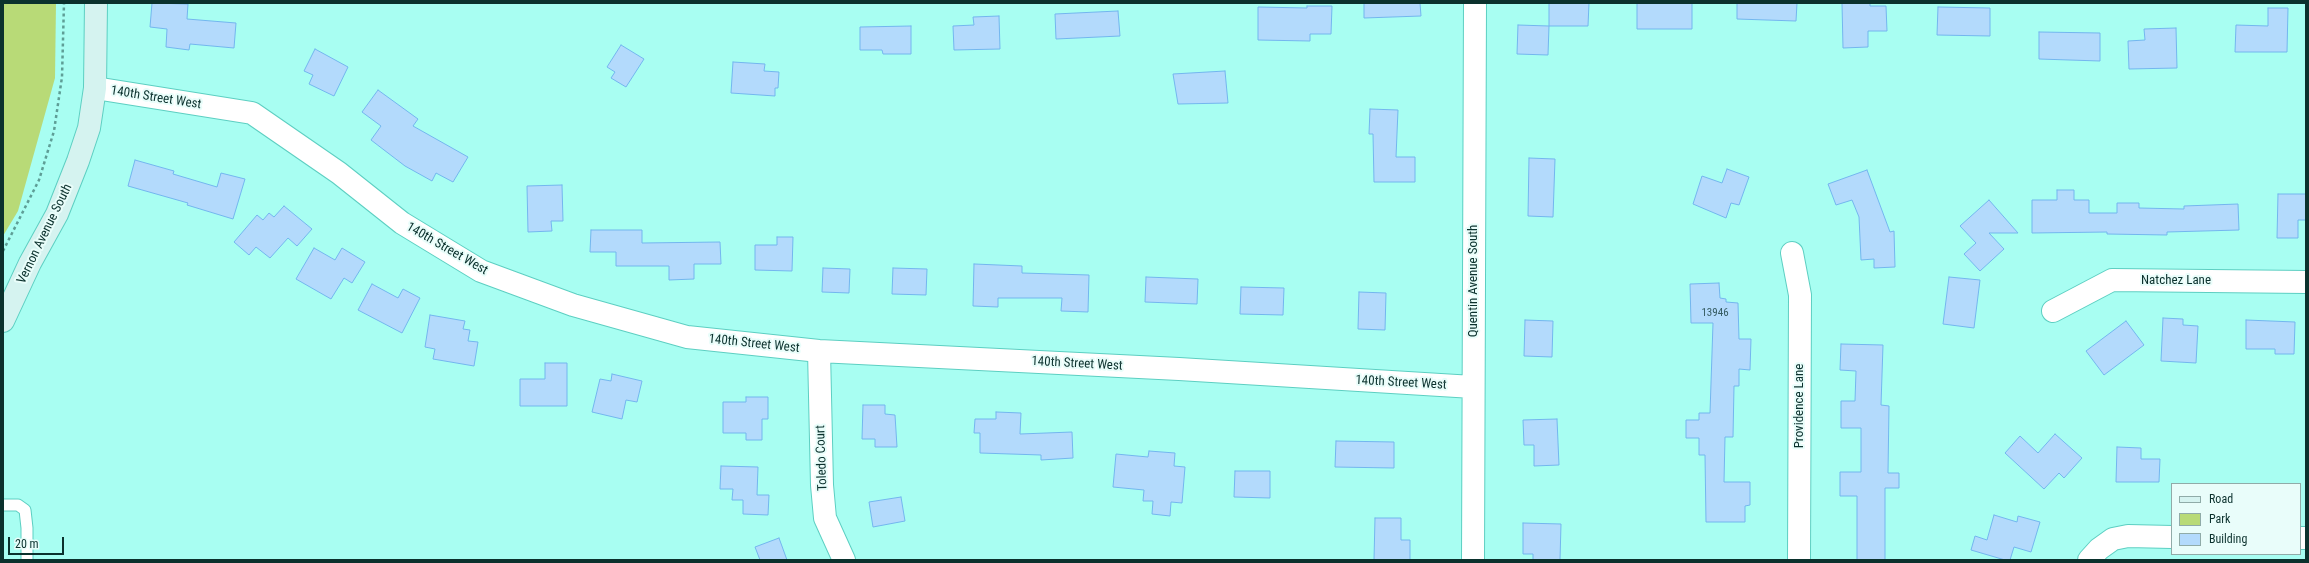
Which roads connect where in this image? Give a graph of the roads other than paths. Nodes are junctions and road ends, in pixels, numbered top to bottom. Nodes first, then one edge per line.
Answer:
1 (96, 3) edge
2 (1475, 3) edge
3 (95, 88) junction
4 (1792, 253) dead end
5 (2306, 282) edge
6 (2053, 311) dead end
7 (3, 321) edge
8 (819, 351) junction
9 (1473, 387) junction
10 (3, 505) edge
11 (2171, 537) edge
12 (2094, 554) edge
13 (28, 560) edge
14 (844, 560) edge
15 (1473, 560) edge
16 (1799, 560) edge

1 - 3 street, Vernon Avenue South
2 - 9 street, Quentin Avenue South
3 - 7 street, Vernon Avenue South
3 - 8 street, 140th Street West
4 - 16 street, Providence Lane
5 - 6 street, Natchez Lane
8 - 9 street, 140th Street West
8 - 14 street, Toledo Court
9 - 15 street, Quentin Avenue South
10 - 13 lane
11 - 12 street

